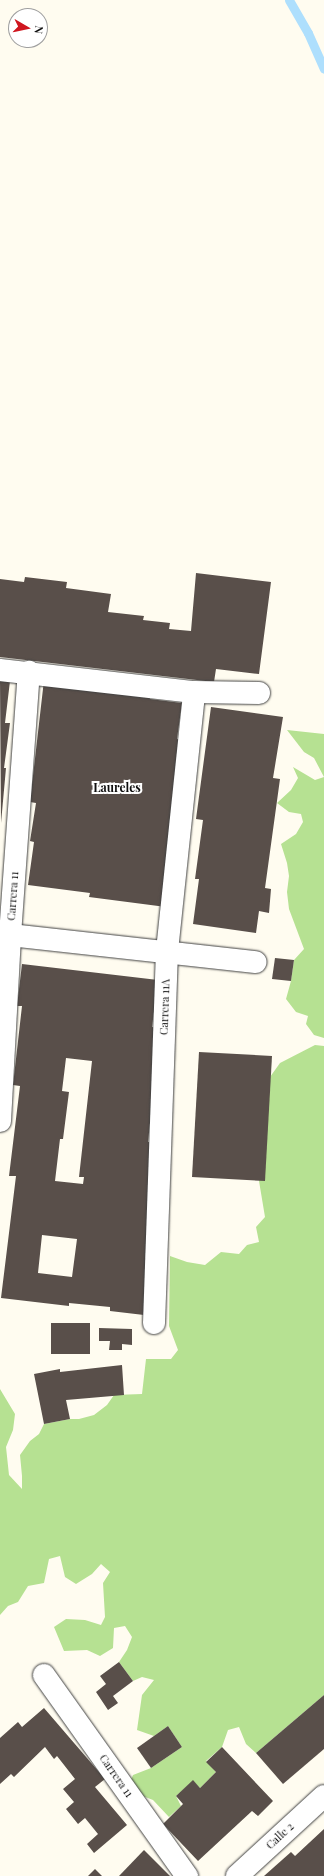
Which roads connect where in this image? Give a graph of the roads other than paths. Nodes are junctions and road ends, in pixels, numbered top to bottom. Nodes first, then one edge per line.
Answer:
1 (0, 670) edge
2 (29, 672) junction
3 (194, 692) junction
4 (260, 693) dead end
5 (5, 938) edge
6 (167, 952) junction
7 (256, 962) dead end
8 (0, 1121) edge
9 (154, 1323) dead end
10 (44, 1675) dead end
11 (324, 1796) edge
12 (187, 1876) edge
13 (237, 1876) edge

1 - 2 street
2 - 3 street
2 - 5 street, Carrera 11
3 - 4 street
3 - 6 street, Carrera 11A
5 - 6 street
5 - 8 street, Carrera 11
6 - 7 street
6 - 9 street, Carrera 11A
10 - 12 street, Carrera 11
11 - 13 street, Calle 2

